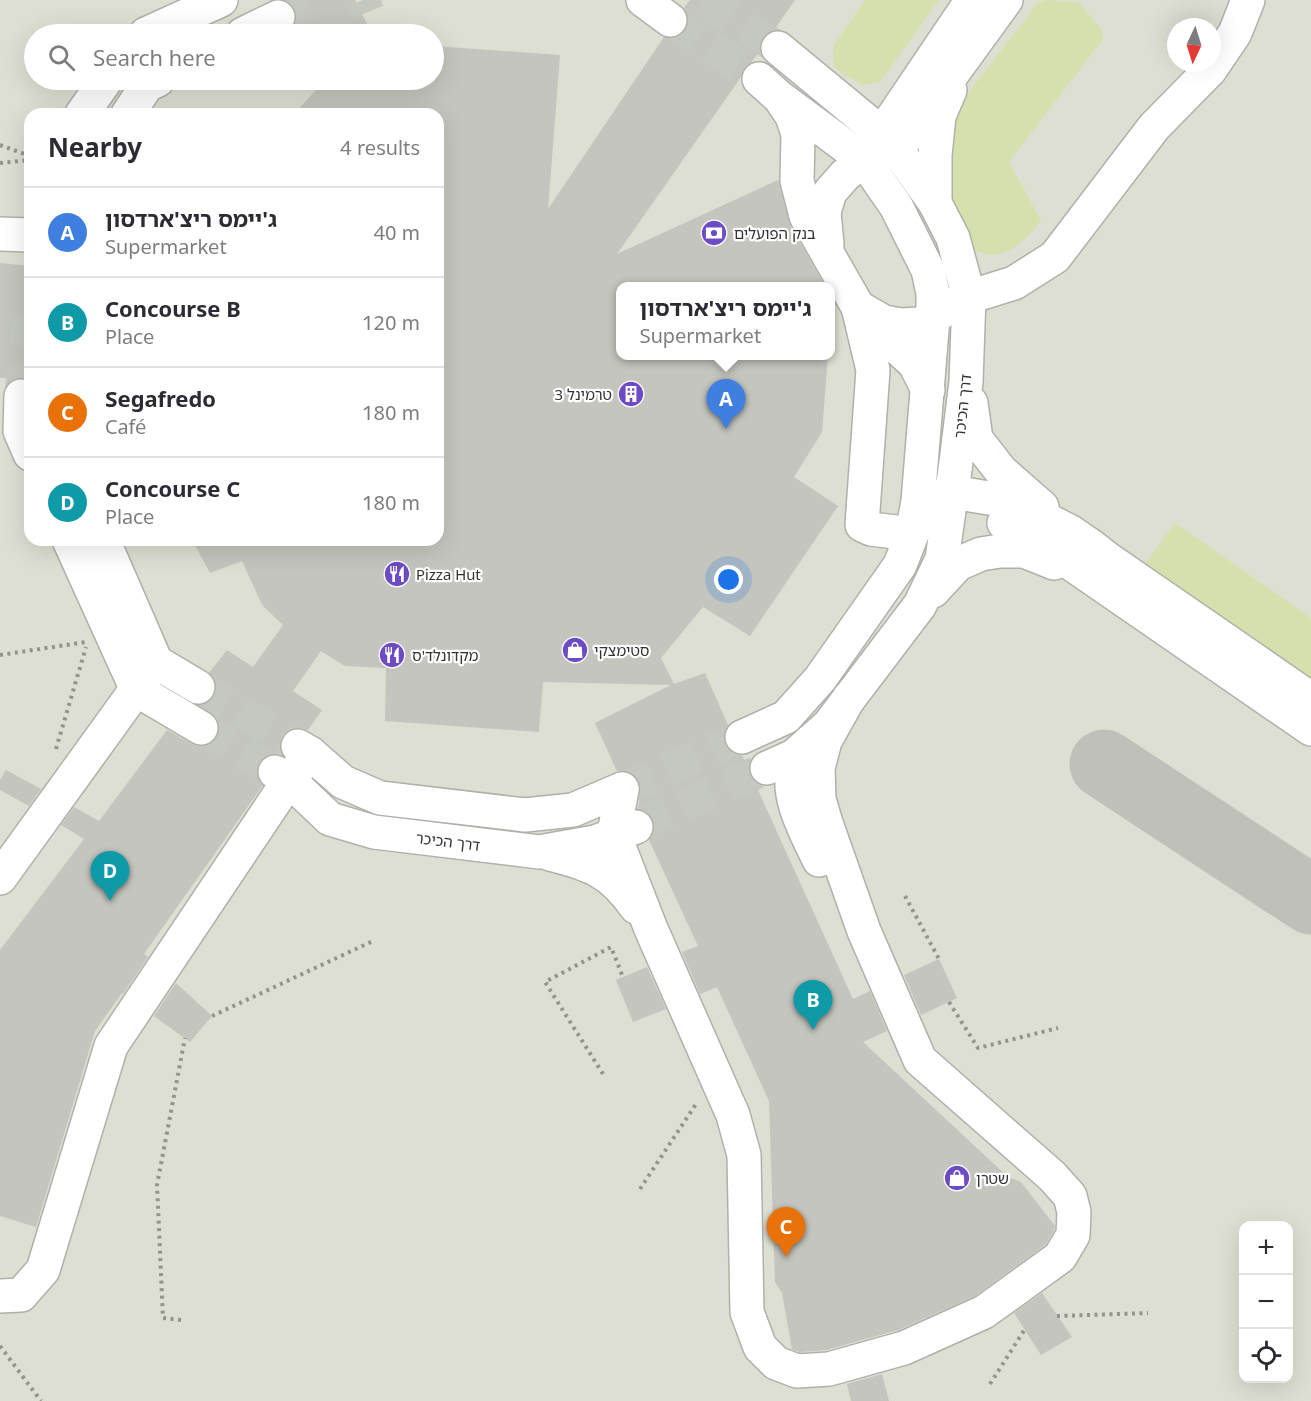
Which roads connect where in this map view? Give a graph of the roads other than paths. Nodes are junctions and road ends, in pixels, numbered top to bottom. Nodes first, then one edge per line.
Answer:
1 (221, 0) edge
2 (963, 0) edge
3 (972, 0) edge
4 (1006, 0) edge
5 (1248, 0) edge
6 (168, 24) edge
7 (972, 46) junction
8 (778, 48) tunnel mouth
9 (99, 90) edge
10 (144, 90) edge
11 (834, 94) junction
12 (86, 108) edge
13 (132, 108) edge
14 (881, 148) junction
15 (935, 203) junction
16 (0, 234) edge
17 (24, 235) edge
18 (827, 250) junction
19 (928, 270) junction
20 (969, 297) junction
21 (858, 307) junction
22 (933, 318) junction
23 (966, 382) junction
24 (928, 390) junction
25 (21, 396) tunnel mouth
26 (20, 437) edge
27 (923, 438) junction
28 (946, 499) junction
29 (1071, 532) junction
30 (912, 534) junction
31 (72, 546) edge
32 (106, 546) edge
33 (1094, 578) junction
34 (920, 606) junction
35 (156, 662) junction
36 (198, 687) tunnel mouth
37 (137, 690) junction
38 (849, 698) junction
39 (1311, 699) edge
40 (201, 728) tunnel mouth
41 (1311, 729) edge
42 (741, 737) tunnel mouth
43 (811, 741) junction
44 (767, 768) tunnel mouth
45 (282, 776) junction
46 (626, 830) junction
47 (539, 852) junction
48 (0, 878) edge
49 (651, 929) junction
50 (864, 930) junction
51 (0, 1296) edge

1 - 6 lane
2 - 11 lane
3 - 14 lane
4 - 7 lane
5 - 20 lane
7 - 14 lane
7 - 15 lane
8 - 11 lane, דרך הכיכר
9 - 12 lane
10 - 13 lane
11 - 14 lane, דרך הכיכר
14 - 15 lane, דרך הכיכר
14 - 18 lane
14 - 18 lane, דרך הכיכר
14 - 19 lane, דרך הכיכר
15 - 20 lane, דרך הכיכר
16 - 17 lane
18 - 21 lane
19 - 20 lane
19 - 22 lane, דרך הכיכר
20 - 22 lane
20 - 23 lane, דרך הכיכר
21 - 22 lane
21 - 24 lane
21 - 30 lane
22 - 24 lane, דרך הכיכר
23 - 28 lane, דרך הכיכר
23 - 29 lane
24 - 27 lane, דרך הכיכר
25 - 26 lane
27 - 28 lane
27 - 30 lane, דרך הכיכר
28 - 29 lane
28 - 30 lane
28 - 33 lane
28 - 34 lane, דרך הכיכר
29 - 39 lane
30 - 42 lane, דרך הכיכר
31 - 37 lane
32 - 35 lane
33 - 34 lane
33 - 41 lane
34 - 38 lane, דרך הכיכר
35 - 36 lane
35 - 37 lane
37 - 40 lane
37 - 48 lane
38 - 43 lane, דרך הכיכר
38 - 50 lane
43 - 44 lane, דרך הכיכר
43 - 50 lane
45 - 46 lane
45 - 47 lane, דרך הכיכר
45 - 51 lane
46 - 47 lane, דרך הכיכר
46 - 49 lane
47 - 49 lane
49 - 50 lane

